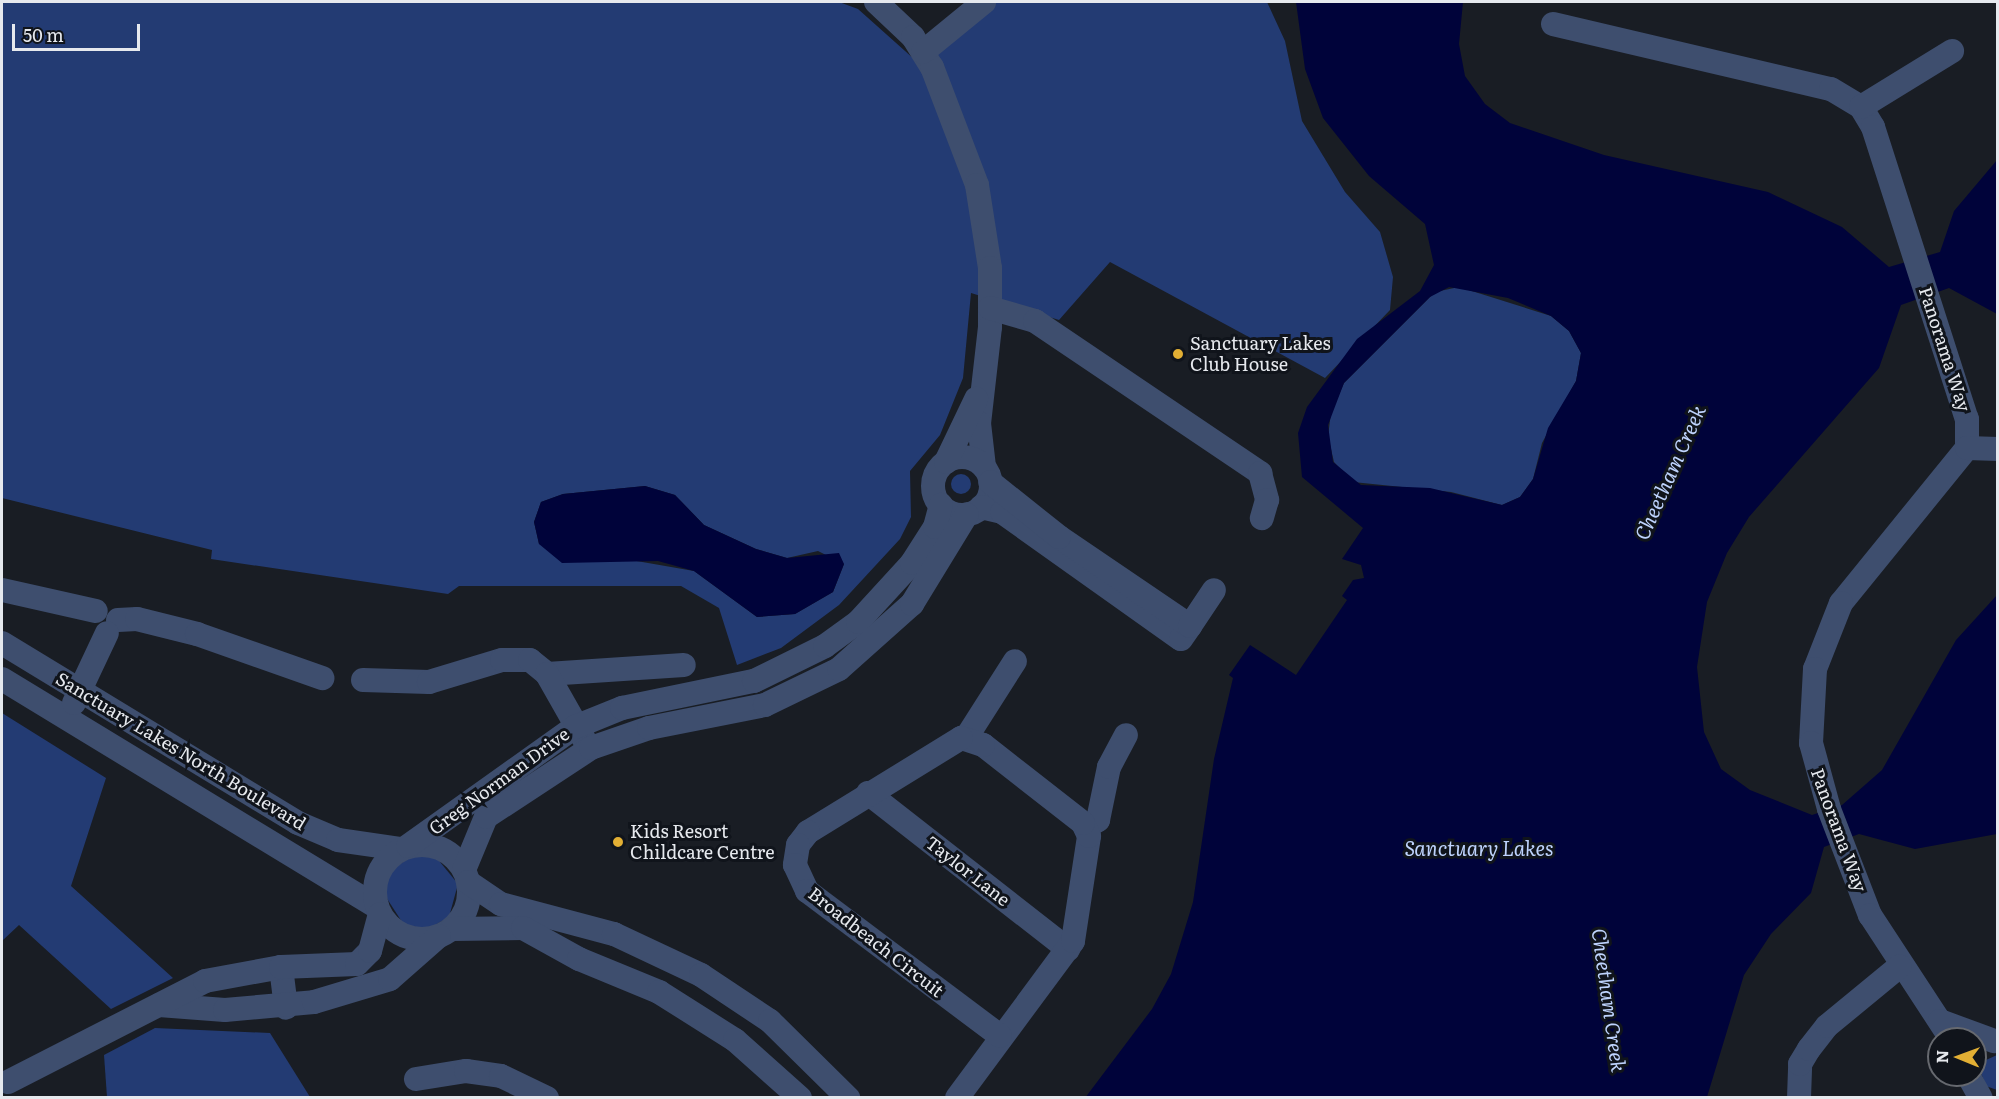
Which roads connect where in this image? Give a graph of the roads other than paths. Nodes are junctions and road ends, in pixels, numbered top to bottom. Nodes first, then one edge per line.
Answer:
1 (876, 2) edge
2 (954, 2) edge
3 (984, 2) edge
4 (1553, 24) dead end
5 (918, 44) junction
6 (1952, 51) dead end
7 (1861, 107) junction
8 (990, 318) junction
9 (980, 391) junction
10 (1967, 448) junction
11 (1998, 449) edge
12 (946, 462) junction
13 (987, 474) junction
14 (941, 505) junction
15 (974, 511) junction
16 (1262, 518) dead end
17 (2, 590) edge
18 (1214, 590) dead end
19 (1190, 626) junction
20 (101, 628) junction
21 (2, 643) edge
22 (1015, 661) dead end
23 (684, 665) dead end
24 (789, 667) junction
25 (547, 674) junction
26 (322, 678) dead end
27 (2, 679) edge
28 (363, 680) dead end
29 (81, 691) junction
30 (799, 691) junction
31 (66, 718) junction
32 (575, 727) junction
33 (1126, 735) dead end
34 (966, 738) junction
35 (591, 748) junction
36 (868, 793) junction
37 (1086, 827) junction
38 (404, 848) junction
39 (466, 876) junction
40 (379, 911) junction
41 (445, 932) junction
42 (1068, 949) junction
43 (1900, 966) junction
44 (281, 967) junction
45 (159, 1005) junction
46 (286, 1008) junction
47 (1944, 1027) edge
48 (1000, 1036) junction
49 (416, 1079) dead end
50 (5, 1084) edge
51 (1969, 1087) edge
52 (547, 1098) edge
53 (800, 1098) edge
54 (848, 1098) edge
55 (957, 1098) edge
56 (1799, 1098) edge
57 (1981, 1098) edge

1 - 5 street
2 - 5 street
3 - 5 street
4 - 7 street
5 - 8 street, Greg Norman Drive
6 - 7 street
7 - 10 street, Panorama Way
8 - 9 street, Greg Norman Drive
8 - 16 street
9 - 12 street, Greg Norman Drive
9 - 13 street, Greg Norman Drive
10 - 11 street
10 - 43 street, Panorama Way
12 - 13 street
12 - 14 street, Greg Norman Drive
13 - 15 street, Greg Norman Drive
13 - 19 street
14 - 15 street
14 - 24 street, Greg Norman Drive
15 - 19 street
15 - 30 street, Greg Norman Drive
17 - 20 street
18 - 19 street
20 - 26 street
20 - 29 street
21 - 29 street, Sanctuary Lakes North Boulevard
22 - 34 street
23 - 25 street
24 - 30 street
24 - 32 street, Greg Norman Drive
25 - 28 street
25 - 32 street
27 - 31 street, Sanctuary Lakes North Boulevard
29 - 31 street
29 - 38 street, Sanctuary Lakes North Boulevard
30 - 35 street, Greg Norman Drive
31 - 40 street, Sanctuary Lakes North Boulevard
32 - 35 street
32 - 38 street, Greg Norman Drive
33 - 37 street
34 - 36 street, Broadbeach Circuit
34 - 37 street
35 - 39 street, Greg Norman Drive
36 - 42 street, Taylor Lane
36 - 48 street, Broadbeach Circuit
37 - 42 street
38 - 39 street
38 - 40 street
39 - 41 street
39 - 54 street
40 - 41 street
40 - 44 street
41 - 46 street
41 - 53 street
42 - 48 street
43 - 47 street, Panorama Way
43 - 56 street
44 - 45 street
44 - 46 street
45 - 46 street
45 - 50 street
48 - 55 street
49 - 52 street
51 - 57 street

